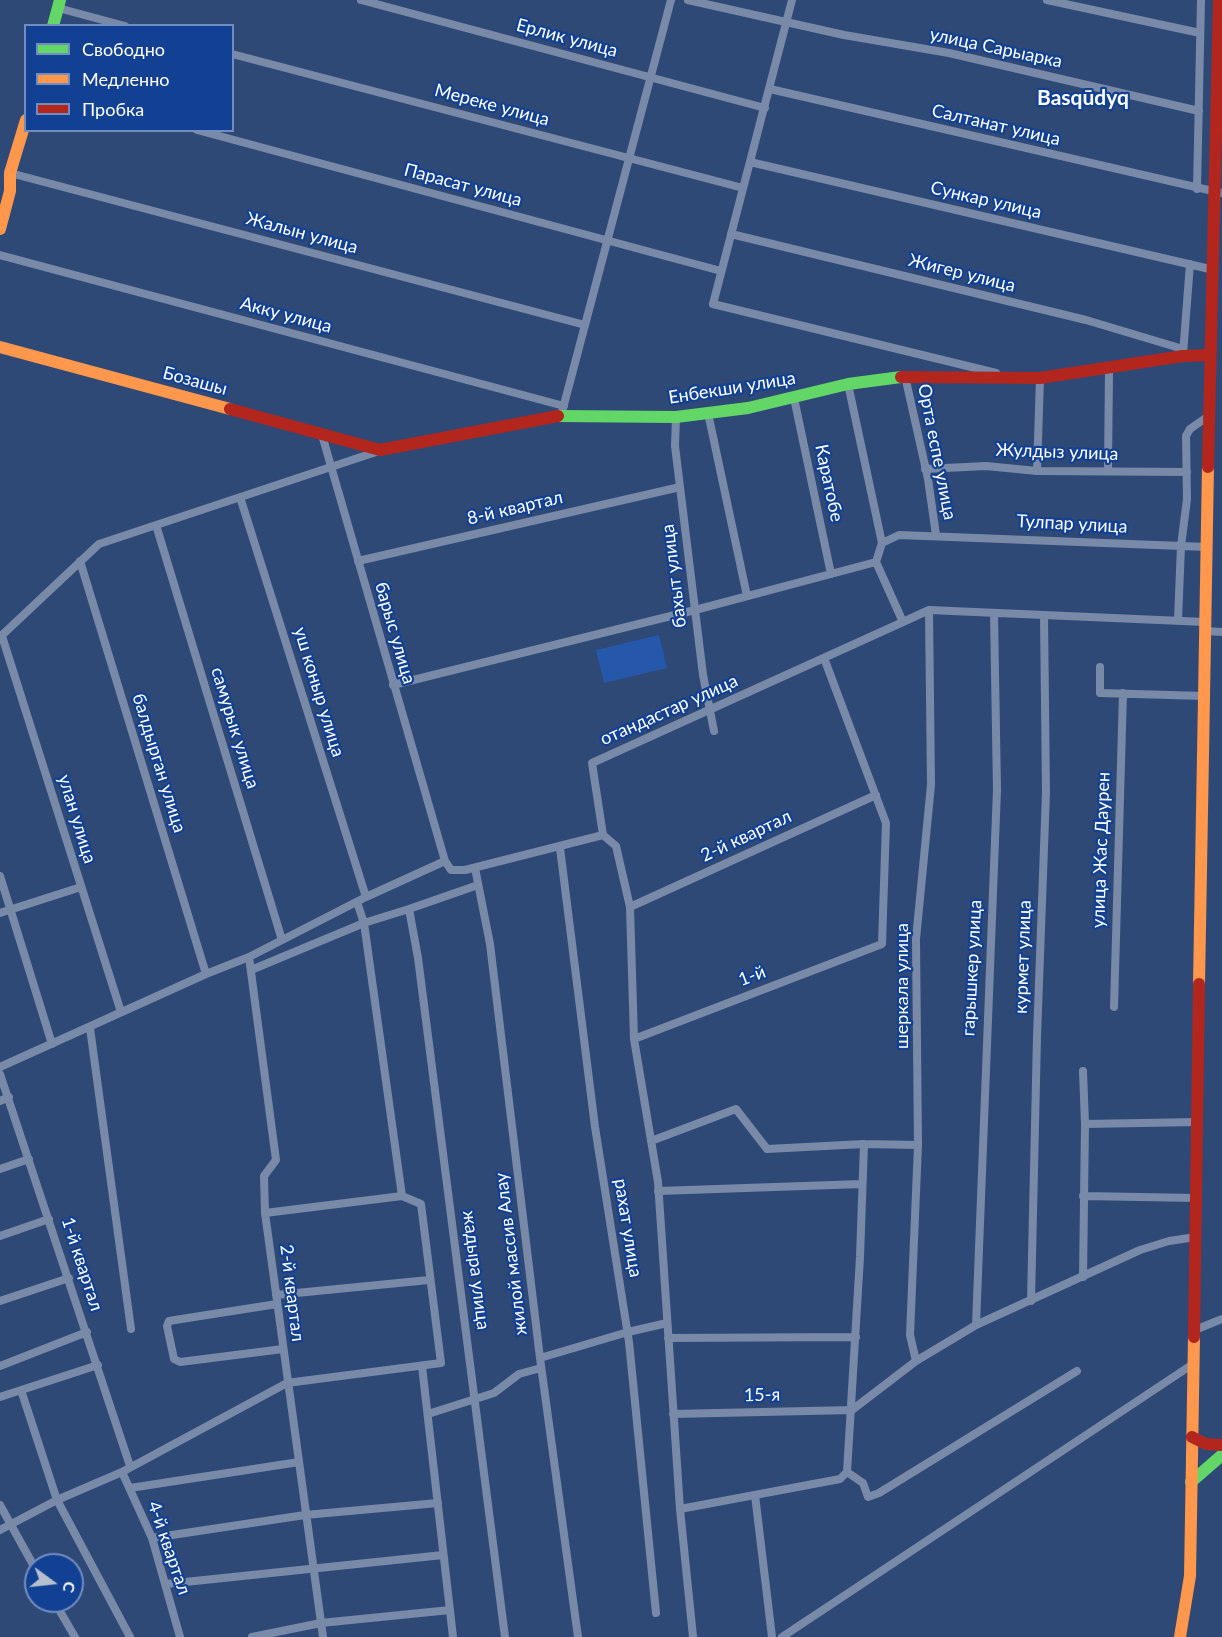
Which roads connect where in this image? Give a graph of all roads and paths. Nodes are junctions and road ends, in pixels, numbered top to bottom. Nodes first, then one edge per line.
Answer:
1 (361, 0) edge
2 (671, 0) edge
3 (688, 0) edge
4 (792, 0) edge
5 (1047, 0) edge
6 (1201, 0) edge
7 (1219, 0) edge
8 (59, 4) edge
9 (786, 23) junction
10 (54, 24) edge
11 (119, 24) edge
12 (1200, 33) junction
13 (234, 55) edge
14 (651, 77) junction
15 (770, 89) junction
16 (1220, 92) edge
17 (765, 108) junction
18 (1198, 111) junction
19 (24, 127) edge
20 (204, 132) edge
21 (629, 158) junction
22 (750, 162) junction
23 (10, 173) junction
24 (743, 188) junction
25 (1197, 189) junction
26 (5, 190) edge
27 (1219, 193) edge
28 (0, 229) edge
29 (731, 234) junction
30 (608, 240) junction
31 (0, 255) edge
32 (1190, 264) junction
33 (1214, 270) junction
34 (722, 271) junction
35 (1218, 304) edge
36 (585, 325) junction
37 (0, 347) edge
38 (1183, 353) junction
39 (1211, 355) junction
40 (1109, 370) junction
41 (905, 376) junction
42 (1040, 378) junction
43 (1019, 379) junction
44 (848, 384) junction
45 (794, 398) junction
46 (562, 411) junction
47 (708, 413) junction
48 (1210, 415) junction
49 (676, 417) junction
50 (322, 435) junction
51 (380, 450) junction
52 (331, 467) junction
53 (926, 468) junction
54 (1108, 470) junction
55 (1037, 471) junction
56 (1188, 472) junction
57 (680, 487) junction
58 (240, 497) junction
59 (156, 525) junction
60 (936, 535) junction
61 (882, 543) junction
62 (1181, 546) junction
63 (1207, 548) junction
64 (80, 561) junction
65 (358, 561) junction
66 (876, 562) junction
67 (831, 574) junction
68 (747, 596) junction
69 (695, 610) junction
70 (929, 610) junction
71 (994, 613) junction
72 (1044, 615) junction
73 (1178, 620) junction
74 (903, 622) junction
75 (1205, 626) junction
76 (1222, 632) edge
77 (1, 636) edge
78 (824, 658) junction
79 (1100, 667) dead end
80 (393, 685) junction
81 (1123, 693) junction
82 (1204, 696) junction
83 (710, 710) junction
84 (714, 730) dead end
85 (876, 795) junction
86 (603, 835) junction
87 (560, 848) junction
88 (445, 861) junction
89 (475, 868) junction
90 (0, 876) edge
91 (478, 885) junction
92 (81, 887) junction
93 (366, 897) junction
94 (357, 902) junction
95 (630, 908) junction
96 (409, 909) junction
97 (11, 910) junction
98 (0, 913) edge
99 (364, 923) junction
100 (282, 940) junction
101 (249, 957) junction
102 (251, 970) junction
103 (206, 974) junction
104 (1114, 1007) dead end
105 (121, 1012) junction
106 (90, 1028) junction
107 (634, 1039) junction
108 (52, 1044) junction
109 (0, 1067) edge
110 (1083, 1071) dead end
111 (0, 1074) edge
112 (4, 1099) edge
113 (1198, 1122) junction
114 (1085, 1124) junction
115 (651, 1141) junction
116 (864, 1144) junction
117 (918, 1145) junction
118 (29, 1159) junction
119 (0, 1169) edge
120 (862, 1184) junction
121 (658, 1191) junction
122 (402, 1196) junction
123 (1083, 1196) junction
124 (1196, 1197) junction
125 (266, 1213) junction
126 (49, 1219) junction
127 (0, 1236) edge
128 (1196, 1237) junction
129 (1083, 1277) junction
130 (69, 1278) junction
131 (429, 1280) junction
132 (277, 1300) junction
133 (0, 1301) edge
134 (1031, 1301) junction
135 (1222, 1319) edge
136 (667, 1323) junction
137 (976, 1325) junction
138 (132, 1329) dead end
139 (1195, 1330) junction
140 (87, 1332) junction
141 (628, 1332) junction
142 (856, 1337) junction
143 (668, 1338) junction
144 (283, 1349) junction
145 (540, 1358) junction
146 (916, 1361) junction
147 (1193, 1364) junction
148 (98, 1365) junction
149 (0, 1366) edge
150 (422, 1366) junction
151 (541, 1368) junction
152 (1077, 1371) dead end
153 (287, 1383) junction
154 (21, 1390) junction
155 (0, 1396) edge
156 (477, 1398) junction
157 (852, 1410) junction
158 (428, 1414) junction
159 (674, 1414) junction
160 (1192, 1437) junction
161 (1222, 1446) edge
162 (1222, 1455) edge
163 (298, 1462) junction
164 (130, 1466) junction
165 (122, 1472) junction
166 (847, 1472) junction
167 (1191, 1482) junction
168 (130, 1488) junction
169 (754, 1495) junction
170 (57, 1500) junction
171 (438, 1503) junction
172 (0, 1505) edge
173 (680, 1509) junction
174 (305, 1515) junction
175 (10, 1524) junction
176 (0, 1530) edge
177 (152, 1538) junction
178 (26, 1553) edge
179 (443, 1555) junction
180 (312, 1567) junction
181 (166, 1584) junction
182 (450, 1610) junction
183 (61, 1613) edge
184 (656, 1613) dead end
185 (321, 1623) junction
186 (75, 1637) edge
187 (130, 1637) edge
188 (180, 1637) edge
189 (252, 1637) edge
190 (323, 1637) edge
191 (453, 1637) edge
192 (505, 1637) edge
193 (578, 1637) edge
194 (693, 1637) edge
195 (772, 1637) edge
196 (782, 1637) edge
197 (1180, 1637) edge

1 - 14 street, Ерлик улица
2 - 14 street
3 - 9 street, улица Сарыарка
4 - 9 street
5 - 12 street
6 - 12 street
7 - 16 main road
8 - 10 main road
8 - 11 street
9 - 15 street
9 - 18 street, улица Сарыарка
12 - 18 street
13 - 21 street, Мереке улица
14 - 17 street, Ерлик улица
14 - 21 street
15 - 17 street
15 - 25 street, Салтанат улица
16 - 27 main road
17 - 22 street
18 - 25 street
19 - 23 main road
20 - 30 street, Парасат улица
21 - 24 street, Мереке улица
21 - 30 street
22 - 24 street
22 - 32 street, Сункар улица
23 - 26 main road
23 - 36 street, Жалын улица
24 - 29 street
25 - 27 street, Салтанат улица
26 - 28 main road
27 - 33 main road
29 - 34 street
29 - 38 street, Жигер улица
30 - 34 street, Парасат улица
30 - 36 street
31 - 46 street, Акку улица
32 - 33 street, Сункар улица
32 - 38 street
33 - 35 main road
34 - 43 street, Енбекши улица
35 - 39 main road
36 - 46 street
37 - 50 main road, Бозашы
38 - 39 main road, Енбекши улица
38 - 40 main road, Енбекши улица
39 - 48 main road
40 - 42 main road, Енбекши улица
40 - 54 street
41 - 43 main road, Енбекши улица
41 - 44 main road, Енбекши улица
41 - 53 street, Орта еспе улица
42 - 43 main road, Енбекши улица
42 - 55 street
44 - 45 main road, Енбекши улица
44 - 61 street
45 - 47 main road, Енбекши улица
45 - 67 street, Каратобе
46 - 49 main road, Енбекши улица
46 - 51 main road, Енбекши улица
47 - 49 main road, Енбекши улица
47 - 68 street
48 - 56 street
48 - 63 main road
49 - 57 street, бахыт улица
50 - 51 main road, Бозашы
50 - 52 street, барыс улица
51 - 52 street
52 - 58 street
52 - 65 street, барыс улица
53 - 55 street, Жулдыз улица
53 - 60 street, Орта еспе улица
54 - 55 street, Жулдыз улица
54 - 56 street, Жулдыз улица
56 - 62 street
57 - 65 street, 8-й квартал
57 - 69 street, бахыт улица
58 - 59 street
58 - 93 street, уш коныр улица
59 - 64 street
59 - 100 street, самурык улица
60 - 61 street, Тулпар улица
60 - 62 street, Тулпар улица
61 - 66 street
62 - 63 street, Тулпар улица
62 - 73 street
63 - 75 main road
64 - 77 street
64 - 103 street, балдырган улица
65 - 80 street, барыс улица
66 - 67 street
66 - 74 street
67 - 68 street
68 - 69 street
69 - 80 street
69 - 83 street, бахыт улица
70 - 71 street
70 - 74 street, отандастар улица
70 - 117 street, шеркала улица
71 - 72 street
71 - 137 street, гарышкер улица
72 - 73 street
72 - 134 street, курмет улица
73 - 75 street
74 - 78 street, отандастар улица
75 - 76 street
75 - 82 main road
77 - 92 street, улан улица
78 - 83 street, отандастар улица
78 - 85 street
79 - 81 street
80 - 88 street, барыс улица
81 - 82 street
81 - 104 street, улица Жас Даурен
82 - 113 main road
83 - 84 street, бахыт улица
83 - 86 street, отандастар улица
85 - 95 street, 2-й квартал
85 - 107 street, 1-й
86 - 87 street
86 - 95 street
87 - 89 street
87 - 141 street, рахат улица
88 - 89 street
88 - 93 street
89 - 91 street, жилой массив Алау
90 - 97 street
91 - 96 street
91 - 145 street, жилой массив Алау
92 - 97 street
92 - 105 street, улан улица
93 - 94 street
94 - 99 street
94 - 100 street
95 - 107 street
96 - 99 street
96 - 156 street, жадыра улица
97 - 98 street
97 - 108 street
99 - 102 street
99 - 122 street
100 - 101 street
101 - 102 street, 2-й квартал
101 - 103 street
102 - 125 street, 2-й квартал
103 - 105 street
105 - 106 street
106 - 108 street
106 - 138 street
107 - 115 street
108 - 109 street
110 - 114 street
111 - 112 street, 1-й квартал
112 - 118 street, 1-й квартал
113 - 114 street
113 - 124 main road
114 - 123 street
115 - 116 street
115 - 121 street
116 - 117 street
116 - 120 street
117 - 146 street, шеркала улица
118 - 119 street
118 - 126 street, 1-й квартал
120 - 121 street
120 - 142 street
121 - 136 street
122 - 125 street
122 - 131 street
123 - 124 street
123 - 129 street
124 - 128 main road
125 - 132 street, 2-й квартал
126 - 127 street
126 - 130 street, 1-й квартал
128 - 129 street
128 - 139 main road
129 - 134 street
130 - 133 street
130 - 140 street, 1-й квартал
131 - 132 street
131 - 150 street
132 - 144 street, 2-й квартал
132 - 144 street
134 - 137 street
135 - 139 street
136 - 141 street
136 - 143 street
137 - 146 street
139 - 147 main road
140 - 148 street, 1-й квартал
140 - 149 street
141 - 145 street
141 - 184 street, рахат улица
142 - 143 street
142 - 157 street
143 - 159 street
144 - 153 street, 2-й квартал
145 - 151 street, жилой массив Алау
146 - 157 street
147 - 160 main road
147 - 196 street
148 - 154 street
148 - 164 street, 1-й квартал
150 - 153 street
150 - 158 street
151 - 156 street
151 - 193 street, жилой массив Алау
152 - 166 street
153 - 163 street, 2-й квартал
153 - 164 street
154 - 155 street
154 - 170 street
156 - 158 street
156 - 192 street, жадыра улица
157 - 159 street, 15-я
157 - 166 street
158 - 171 street
159 - 173 street
160 - 161 main road
160 - 167 main road
162 - 167 main road
163 - 168 street
163 - 174 street, 2-й квартал
164 - 165 street
165 - 168 street, 4-й квартал
165 - 170 street
166 - 169 street
167 - 197 main road
168 - 177 street, 4-й квартал
169 - 173 street
169 - 195 street
170 - 175 street
170 - 187 street
171 - 174 street
171 - 179 street
172 - 175 street
173 - 194 street
174 - 177 street
174 - 180 street, 2-й квартал
175 - 176 street
175 - 178 street
177 - 181 street, 4-й квартал
179 - 180 street
179 - 182 street
180 - 181 street
180 - 185 street, 2-й квартал
181 - 188 street, 4-й квартал
182 - 185 street
182 - 191 street
183 - 186 street
185 - 189 street
185 - 190 street, 2-й квартал

